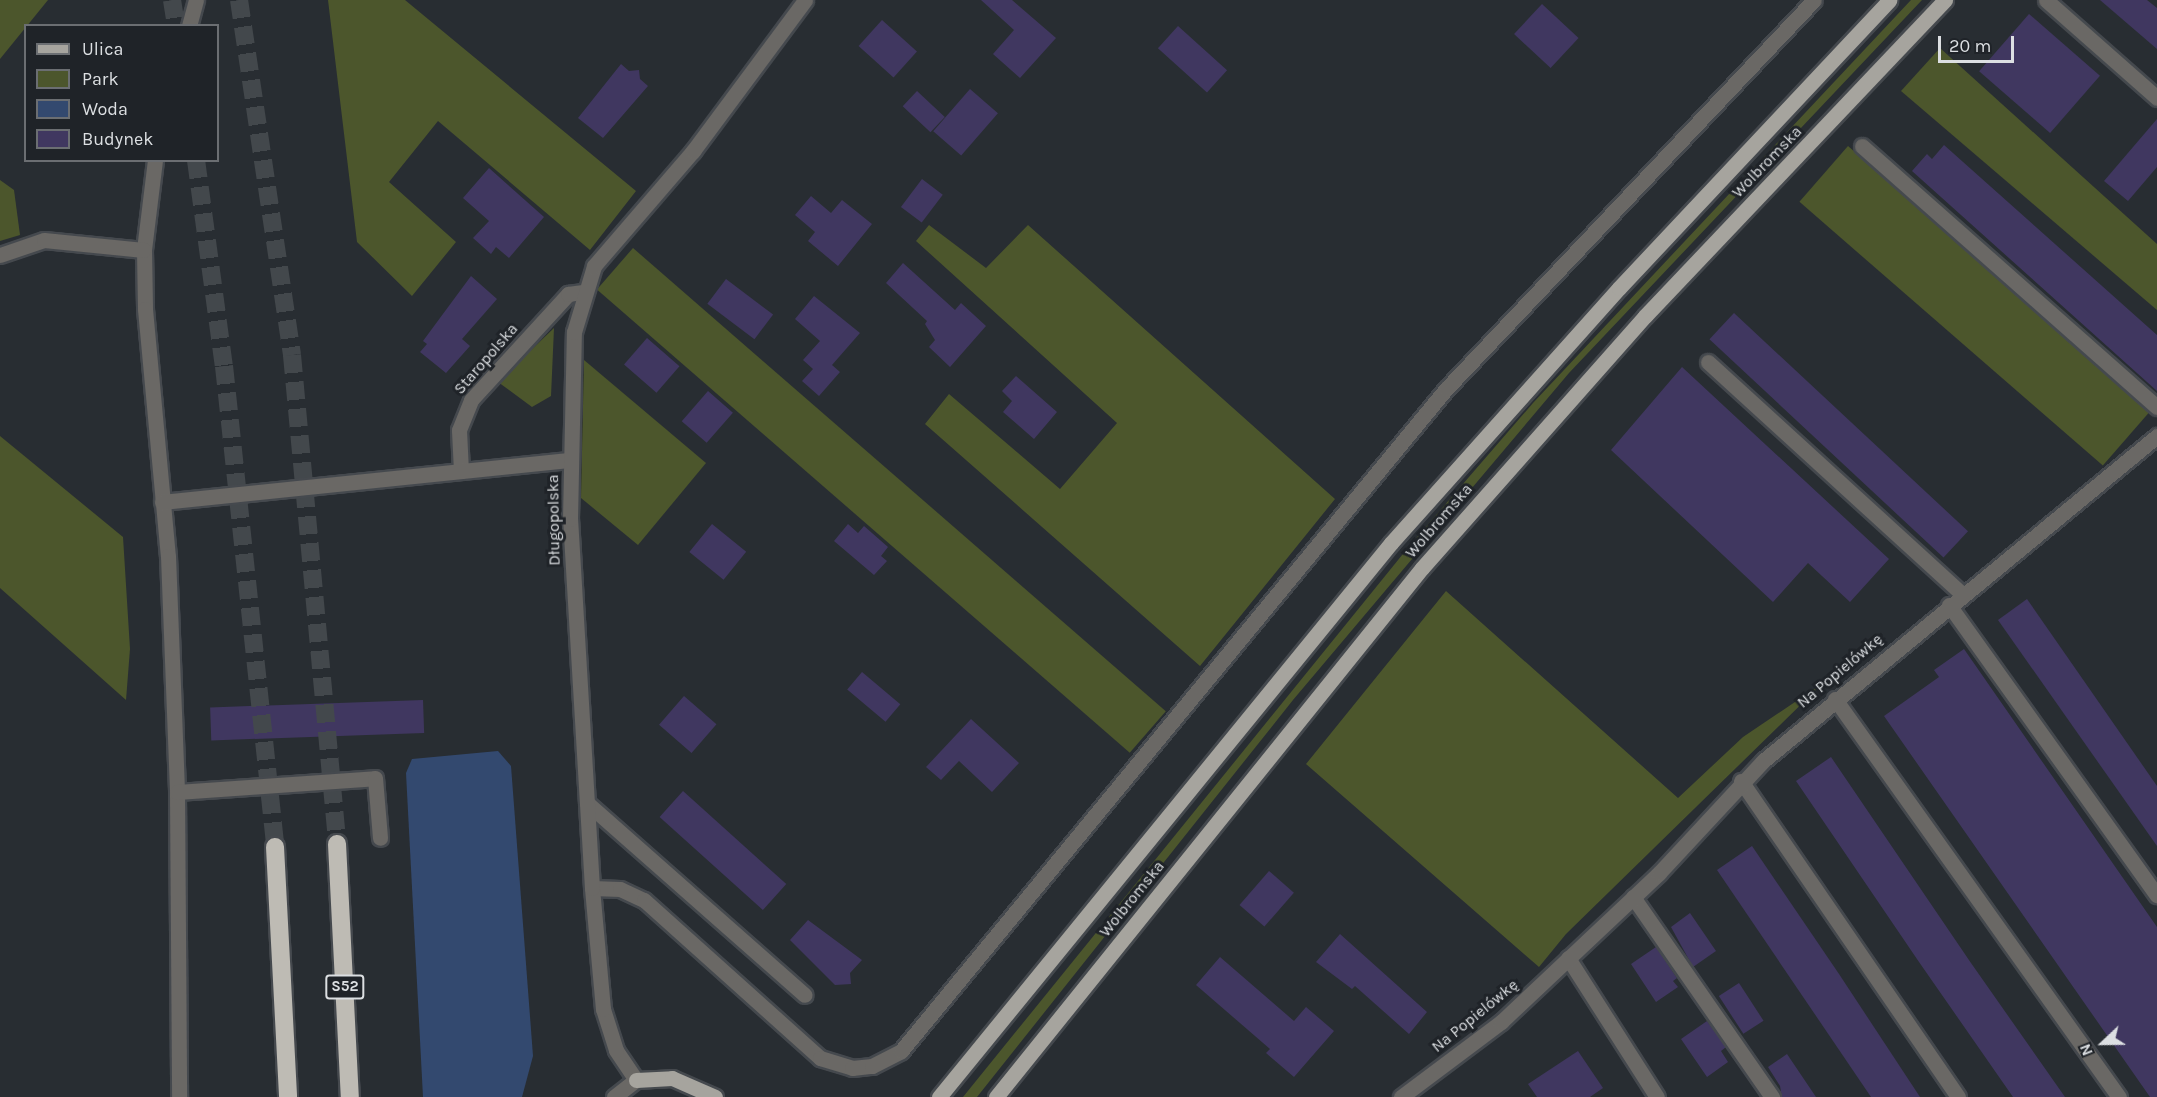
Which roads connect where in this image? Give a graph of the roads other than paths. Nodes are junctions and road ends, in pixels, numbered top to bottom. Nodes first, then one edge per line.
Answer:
1 (196, 0) edge
2 (804, 0) edge
3 (1814, 0) edge
4 (1889, 0) edge
5 (1945, 0) edge
6 (2046, 0) edge
7 (190, 24) edge
8 (2157, 98) edge
9 (1862, 146) dead end
10 (155, 162) edge
11 (144, 250) junction
12 (0, 255) edge
13 (583, 292) junction
14 (1708, 363) dead end
15 (2157, 407) edge
16 (2157, 436) edge
17 (571, 460) junction
18 (460, 471) junction
19 (162, 502) junction
20 (1962, 594) junction
21 (1949, 604) junction
22 (1835, 699) junction
23 (1741, 781) junction
24 (177, 792) junction
25 (587, 803) junction
26 (380, 838) dead end
27 (337, 843) tunnel mouth
28 (274, 847) tunnel mouth
29 (592, 888) junction
30 (2157, 895) edge
31 (1633, 897) junction
32 (1568, 958) junction
33 (805, 995) dead end
34 (968, 1061) junction
35 (636, 1080) junction
36 (1407, 1095) edge
37 (179, 1097) edge
38 (288, 1097) edge
39 (350, 1097) edge
40 (614, 1097) edge
41 (715, 1097) edge
42 (926, 1097) edge
43 (939, 1097) edge
44 (996, 1097) edge
45 (1657, 1097) edge
46 (1772, 1097) edge
47 (1958, 1097) edge
48 (2119, 1097) edge

1 - 7 street
2 - 13 street, Długopolska
3 - 29 street
4 - 34 main road, Wolbromska
5 - 44 main road, Wolbromska
6 - 8 street
9 - 15 street
10 - 11 street
11 - 12 street
11 - 19 street
13 - 17 street, Długopolska
13 - 18 street, Staropolska
14 - 20 street
16 - 20 street, Na Popielówkę
17 - 18 street
17 - 25 street, Długopolska
18 - 19 street
19 - 24 street
20 - 21 street, Na Popielówkę
21 - 22 street, Na Popielówkę
21 - 30 street
22 - 23 street, Na Popielówkę
22 - 48 street
23 - 31 street, Na Popielówkę
23 - 47 street
24 - 26 street
24 - 37 street
25 - 29 street, Długopolska
25 - 33 street
27 - 39 highway, S52
28 - 38 highway
29 - 35 street, Długopolska
31 - 32 street, Na Popielówkę
31 - 46 street
32 - 36 street, Na Popielówkę
32 - 45 street
34 - 42 main road
34 - 43 main road
35 - 40 street
35 - 41 main road

